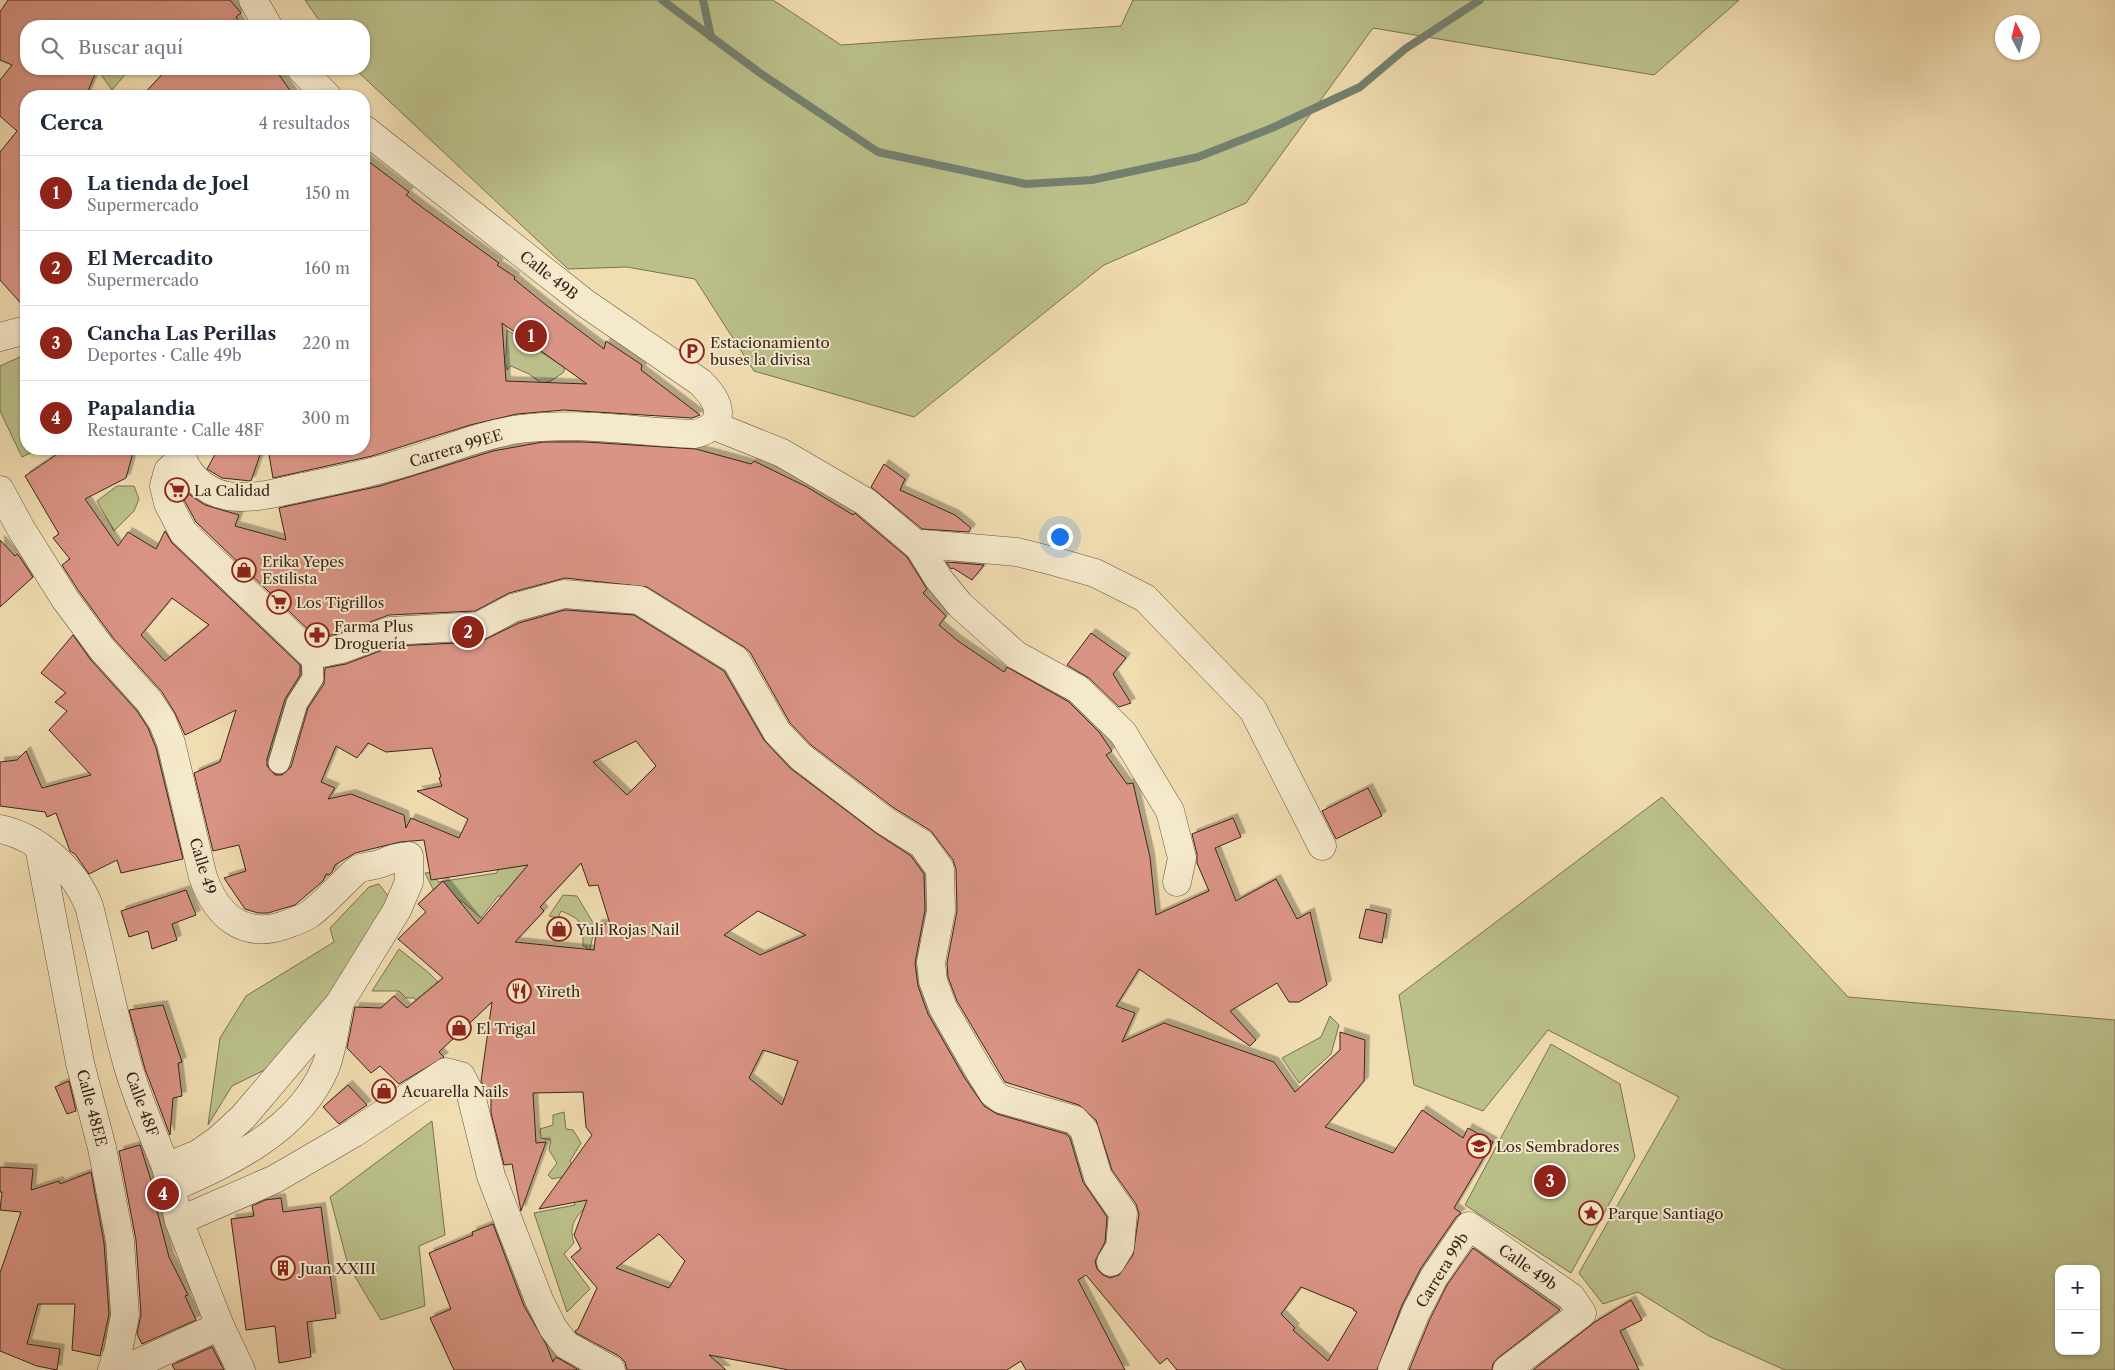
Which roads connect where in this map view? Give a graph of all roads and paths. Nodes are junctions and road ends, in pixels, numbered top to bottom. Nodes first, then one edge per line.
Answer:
1 (253, 0) edge
2 (265, 20) edge
3 (307, 75) edge
4 (321, 90) edge
5 (370, 134) edge
6 (20, 332) edge
7 (0, 337) edge
8 (715, 426) junction
9 (180, 455) edge
10 (182, 455) edge
11 (0, 490) edge
12 (919, 547) junction
13 (312, 655) junction
14 (280, 763) dead end
15 (0, 829) edge
16 (1322, 846) dead end
17 (40, 847) junction
18 (1178, 882) dead end
19 (339, 1004) junction
20 (168, 1178) junction
21 (179, 1221) junction
22 (1469, 1226) joint
23 (1112, 1262) dead end
24 (220, 1326) junction
25 (1514, 1368) edge
26 (112, 1370) edge
27 (123, 1370) edge
28 (241, 1370) edge
29 (611, 1370) edge
30 (1392, 1370) edge

1 - 2 street
3 - 4 street
5 - 8 street, Calle 49B
6 - 7 street
8 - 10 street, Carrera 99EE
8 - 12 street
9 - 13 street
11 - 19 street, Calle 49
12 - 16 street
12 - 18 street
13 - 14 street
13 - 23 street
15 - 17 street, Calle 48F
17 - 20 street, Calle 48F
17 - 26 street, Calle 48EE
19 - 20 street, Calle 49
19 - 20 street, Calle 49
20 - 21 street, Calle 48F
21 - 24 street, Calle 48F
21 - 29 street
22 - 25 street, Calle 49b
22 - 30 street, Carrera 99b
24 - 27 street
24 - 28 street, Calle 48F

